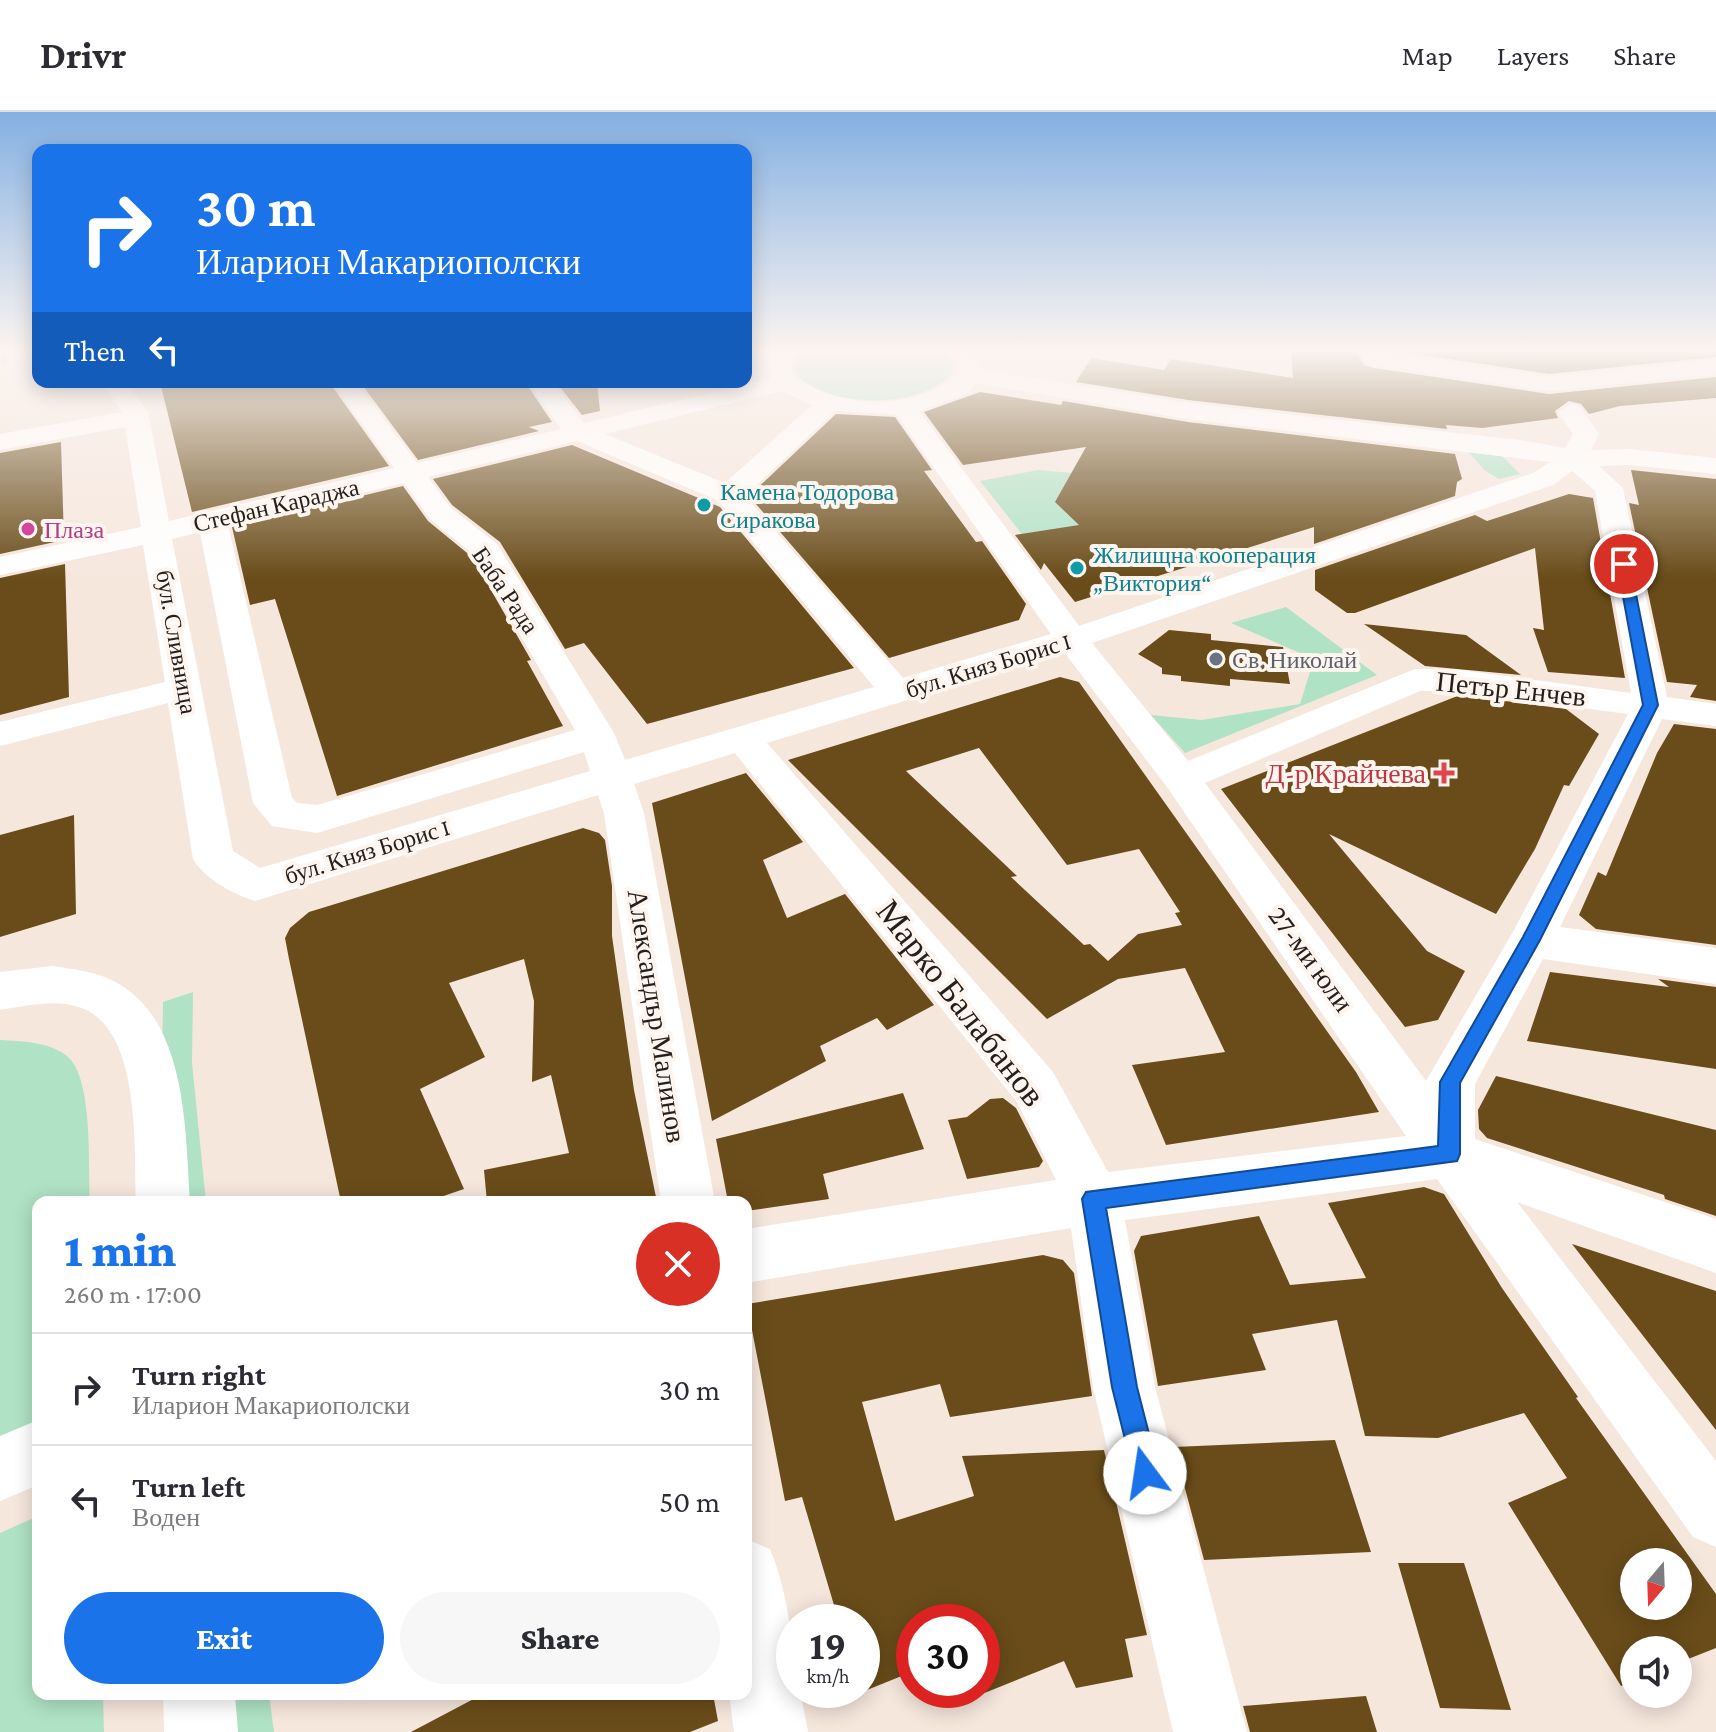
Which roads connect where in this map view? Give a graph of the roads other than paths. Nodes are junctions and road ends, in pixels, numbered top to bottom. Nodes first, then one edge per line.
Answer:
1 (79, 428) edge
2 (137, 428) edge
3 (376, 428) edge
4 (574, 428) edge
5 (591, 428) edge
6 (802, 428) edge
7 (919, 428) edge
8 (1337, 428) edge
9 (1581, 428) edge
10 (576, 431) junction
11 (0, 442) edge
12 (1573, 458) junction
13 (1716, 466) edge
14 (408, 474) junction
15 (729, 495) junction
16 (212, 520) junction
17 (157, 533) junction
18 (0, 566) edge
19 (1072, 639) junction
20 (185, 688) junction
21 (897, 694) junction
22 (1651, 705) junction
23 (1716, 715) edge
24 (595, 733) junction
25 (0, 734) edge
26 (757, 754) junction
27 (612, 778) junction
28 (1181, 778) junction
29 (255, 885) joint
30 (1531, 940) junction
31 (1716, 966) edge
32 (0, 991) edge
33 (1449, 1154) junction
34 (163, 1196) edge
35 (687, 1196) edge
36 (1094, 1199) junction
37 (1716, 1246) edge
38 (752, 1255) edge
39 (32, 1455) edge
40 (0, 1469) edge
41 (1716, 1514) edge
42 (752, 1611) edge
43 (199, 1700) edge
44 (201, 1732) edge
45 (771, 1732) edge
46 (1210, 1732) edge

1 - 11 street
2 - 17 street, бул. Сливница
3 - 14 street, Баба Рада
4 - 10 street
5 - 10 street, Стефан Караджа
6 - 15 street
7 - 19 street, 27-ми юли
8 - 12 street
9 - 12 street
10 - 14 street, Стефан Караджа
10 - 15 street
12 - 13 street
12 - 19 street, бул. Княз Борис I
12 - 22 street
14 - 16 street, Стефан Караджа
14 - 24 street, Баба Рада
15 - 21 street
16 - 17 street, Стефан Караджа
16 - 24 street
17 - 18 street, Стефан Караджа
17 - 20 street, бул. Сливница
19 - 21 street, бул. Княз Борис I
19 - 28 street, 27-ми юли
20 - 25 street
20 - 29 street, бул. Сливница
21 - 26 street, бул. Княз Борис I
22 - 23 street, Петър Енчев
22 - 28 street, Петър Енчев
22 - 30 street
24 - 27 street, Баба Рада
26 - 27 street, бул. Княз Борис I
26 - 36 street, Марко Балабанов
27 - 29 street, бул. Княз Борис I
27 - 35 street, Александър Малинов
28 - 33 street, 27-ми юли
30 - 31 street
30 - 33 street
32 - 34 street
33 - 36 street
33 - 37 street
33 - 41 street, 27-ми юли
36 - 38 street
36 - 46 street, Марко Балабанов
39 - 40 street
42 - 45 street
43 - 44 street

